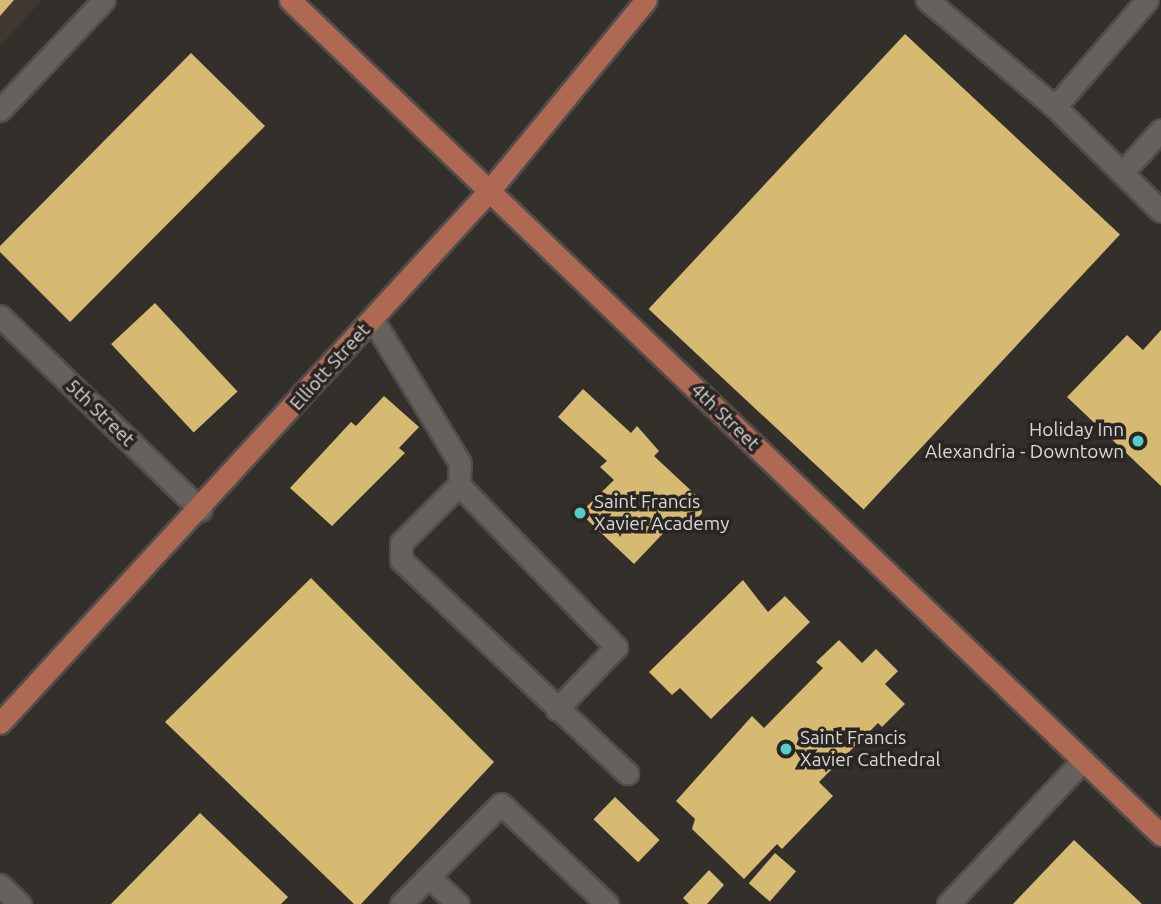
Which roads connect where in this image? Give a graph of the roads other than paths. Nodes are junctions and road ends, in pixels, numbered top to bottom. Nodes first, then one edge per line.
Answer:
1 (104, 0) edge
2 (290, 0) edge
3 (646, 0) edge
4 (927, 0) edge
5 (1147, 0) edge
6 (1055, 107) junction
7 (0, 110) edge
8 (1161, 130) edge
9 (1122, 173) junction
10 (489, 191) junction
11 (1161, 211) edge
12 (0, 316) edge
13 (373, 320) junction
14 (459, 485) junction
15 (201, 510) junction
16 (557, 709) junction
17 (0, 723) edge
18 (1083, 760) junction
19 (627, 773) dead end
20 (1161, 835) edge
21 (429, 877) junction
22 (0, 886) edge
23 (20, 904) edge
24 (401, 904) edge
25 (458, 904) edge
26 (607, 904) edge
27 (948, 904) edge

1 - 7 street
2 - 10 main road, 4th Street
3 - 10 main road, Elliott Street
4 - 6 street
5 - 6 street
6 - 9 street
8 - 9 street
9 - 11 street
10 - 13 main road, Elliott Street
10 - 18 main road, 4th Street
12 - 15 street, 5th Street
13 - 14 street
13 - 15 main road, Elliott Street
14 - 16 street
14 - 16 street
15 - 17 main road, Elliott Street
16 - 19 street
18 - 20 main road, 4th Street
18 - 27 street
21 - 24 street
21 - 25 street
21 - 26 street
22 - 23 street

